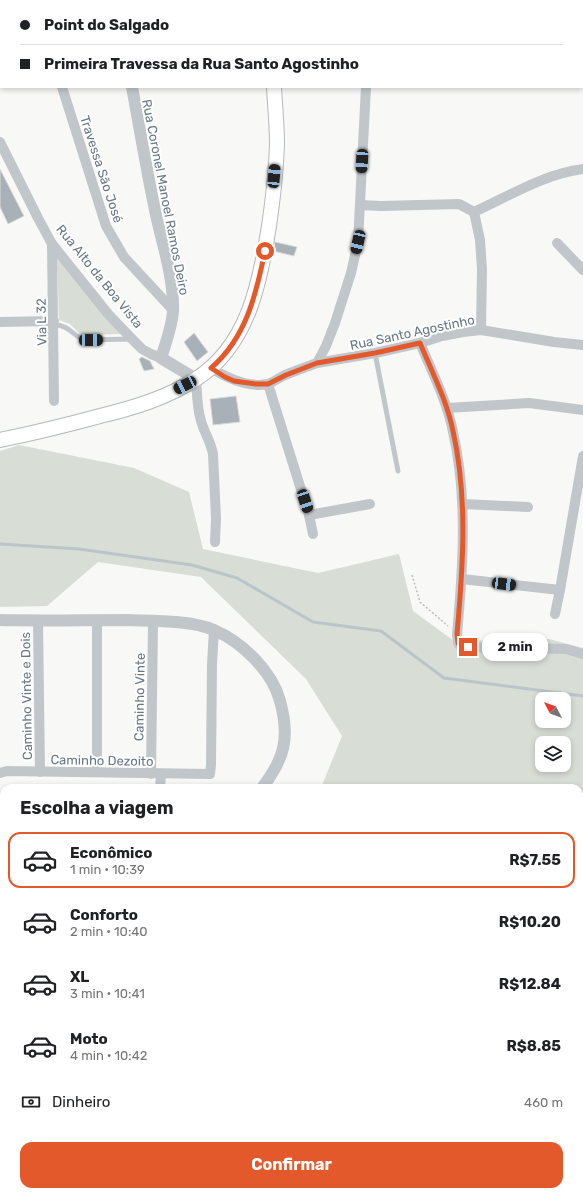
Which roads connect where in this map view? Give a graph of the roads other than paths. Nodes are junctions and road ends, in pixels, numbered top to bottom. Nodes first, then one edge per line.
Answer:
1 (62, 88) edge
2 (132, 88) edge
3 (274, 88) edge
4 (366, 88) edge
5 (0, 142) edge
6 (583, 169) edge
7 (360, 206) junction
8 (474, 212) junction
9 (52, 244) junction
10 (557, 244) dead end
11 (583, 270) edge
12 (173, 310) junction
13 (0, 322) edge
14 (54, 323) junction
15 (481, 330) junction
16 (132, 339) junction
17 (420, 343) junction
18 (583, 345) edge
19 (375, 353) junction
20 (161, 358) junction
21 (317, 363) junction
22 (211, 368) junction
23 (196, 379) junction
24 (268, 384) junction
25 (54, 401) dead end
26 (447, 408) junction
27 (583, 410) edge
28 (0, 440) edge
29 (583, 456) edge
30 (398, 471) dead end
31 (370, 504) dead end
32 (463, 504) junction
33 (528, 508) dead end
34 (309, 515) junction
35 (313, 534) dead end
36 (215, 542) dead end
37 (462, 579) junction
38 (560, 590) junction
39 (554, 614) dead end
40 (0, 620) edge
41 (97, 620) junction
42 (38, 621) junction
43 (153, 621) junction
44 (214, 630) junction
45 (583, 654) edge
46 (40, 772) junction
47 (97, 772) junction
48 (0, 773) edge
49 (156, 774) junction
50 (159, 784) edge
51 (265, 784) edge

1 - 12 street, Travessa São José
2 - 12 street, Rua Coronel Manoel Ramos Deiro
3 - 22 main road
4 - 7 street
5 - 9 street, Rua Alto da Boa Vista
6 - 8 street
7 - 8 street
7 - 21 street
8 - 15 street
9 - 14 street, Via L 32
9 - 16 street, Rua Alto da Boa Vista
10 - 11 street
12 - 20 street, Rua Coronel Manoel Ramos Deiro
13 - 14 street
14 - 16 lane
14 - 25 street, Via L 32
15 - 17 street, Rua Santo Agostinho
15 - 18 street, Rua Santo Agostinho
16 - 20 street, Rua Alto da Boa Vista
17 - 19 street, Rua Santo Agostinho
17 - 26 street
19 - 21 street, Rua Santo Agostinho
19 - 30 lane
20 - 23 street, Rua Alto da Boa Vista
21 - 24 street, Rua Santo Agostinho
22 - 23 main road
22 - 24 street
23 - 28 main road
23 - 36 street
24 - 34 street
26 - 27 street
26 - 32 street
29 - 38 street
31 - 34 street
32 - 33 street
32 - 37 street
34 - 35 street
37 - 38 street
37 - 45 street
38 - 39 street
40 - 42 street
41 - 42 street
41 - 43 street
41 - 47 street
42 - 46 street, Caminho Vinte e Dois
43 - 44 street
43 - 49 street, Caminho Vinte
44 - 49 street, Caminho Dezoito
44 - 51 street
46 - 47 street, Caminho Dezoito
46 - 48 street, Caminho Dezoito
47 - 49 street, Caminho Dezoito
49 - 50 street, Caminho Vinte

